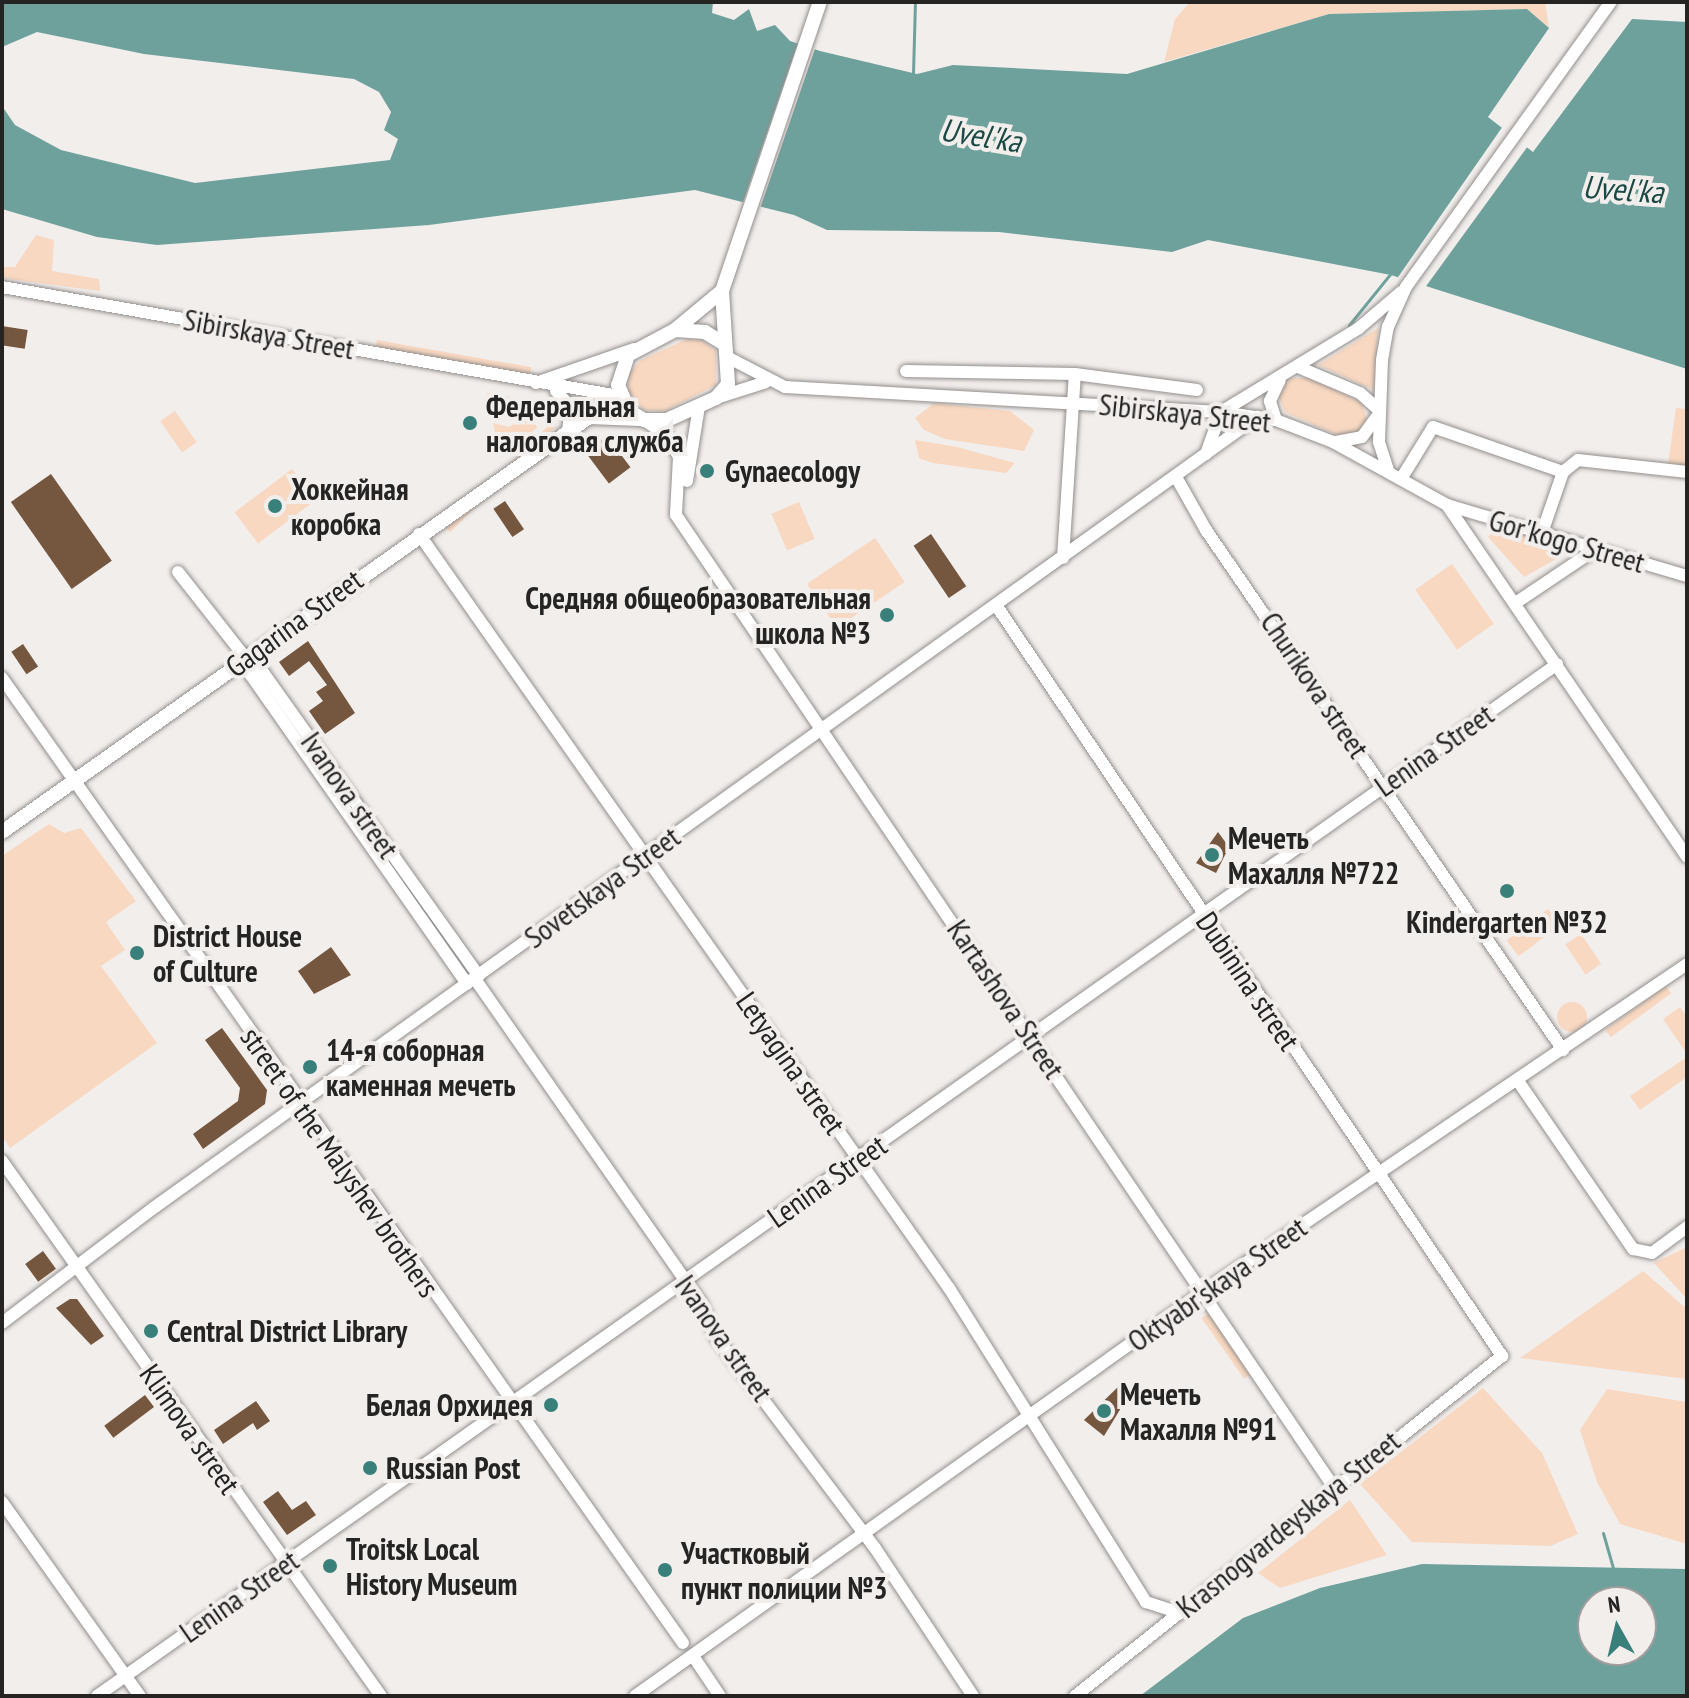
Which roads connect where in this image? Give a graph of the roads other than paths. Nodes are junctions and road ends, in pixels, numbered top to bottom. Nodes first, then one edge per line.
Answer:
1 (820, 2) edge
2 (1611, 2) edge
3 (2, 287) edge
4 (1406, 287) junction
5 (722, 291) junction
6 (675, 330) junction
7 (634, 349) junction
8 (726, 351) junction
9 (1298, 367) junction
10 (906, 371) dead end
11 (1075, 374) junction
12 (1284, 375) junction
13 (766, 382) junction
14 (536, 383) junction
15 (550, 387) junction
16 (1197, 390) dead end
17 (619, 396) junction
18 (716, 398) junction
19 (1074, 402) junction
20 (699, 406) junction
21 (1378, 411) junction
22 (1221, 412) junction
23 (588, 417) junction
24 (1257, 417) junction
25 (644, 420) junction
26 (1276, 420) junction
27 (568, 432) junction
28 (1333, 442) junction
29 (1205, 456) junction
30 (1388, 471) junction
31 (1563, 472) junction
32 (1687, 472) edge
33 (1176, 477) junction
34 (1401, 479) junction
35 (1447, 505) junction
36 (678, 518) junction
37 (1542, 533) junction
38 (419, 534) junction
39 (1596, 549) junction
40 (1063, 558) junction
41 (178, 572) dead end
42 (1687, 576) edge
43 (1517, 602) junction
44 (996, 605) junction
45 (245, 657) junction
46 (1557, 664) junction
47 (2, 678) edge
48 (824, 728) junction
49 (73, 783) junction
50 (1382, 785) junction
51 (2, 832) edge
52 (645, 857) junction
53 (1687, 857) edge
54 (1204, 914) junction
55 (1687, 964) edge
56 (473, 979) junction
57 (1031, 1037) junction
58 (1563, 1050) junction
59 (1518, 1081) junction
60 (299, 1103) junction
61 (860, 1159) junction
62 (2, 1161) edge
63 (1376, 1174) junction
64 (1687, 1227) edge
65 (77, 1268) junction
66 (685, 1281) junction
67 (1203, 1292) junction
68 (2, 1323) edge
69 (1502, 1356) joint
70 (512, 1402) junction
71 (1032, 1413) junction
72 (1333, 1486) junction
73 (2, 1502) edge
74 (860, 1536) junction
75 (287, 1562) junction
76 (1146, 1602) junction
77 (1180, 1613) junction
78 (1147, 1638) junction
79 (683, 1643) dead end
80 (693, 1656) junction
81 (125, 1676) junction
82 (97, 1696) edge
83 (140, 1696) edge
84 (381, 1696) edge
85 (635, 1696) edge
86 (720, 1696) edge
87 (973, 1696) edge
88 (1075, 1696) edge

1 - 5 main road
2 - 4 street
3 - 14 street, Sibirskaya Street
4 - 9 street
4 - 21 street
5 - 6 main road
5 - 8 main road
6 - 7 main road
6 - 8 main road
7 - 14 street, Sibirskaya Street
7 - 17 main road
8 - 13 street, Sibirskaya Street
8 - 18 main road
9 - 12 street
9 - 21 street
10 - 11 street
11 - 16 street
11 - 19 street
12 - 22 street
12 - 26 street
13 - 18 street, Sibirskaya Street
13 - 19 street, Sibirskaya Street
14 - 15 street, Sibirskaya Street
15 - 17 street, Sibirskaya Street
15 - 27 street
17 - 23 main road, Gagarina Street
17 - 25 main road
18 - 20 main road
19 - 22 street, Sibirskaya Street
19 - 40 street
20 - 25 main road
20 - 36 street
21 - 28 street
21 - 30 street
22 - 24 street, Sibirskaya Street
22 - 29 street
23 - 25 main road
23 - 27 main road, Gagarina Street
24 - 26 street, Sibirskaya Street
24 - 29 street, Sovetskaya Street
25 - 36 street
26 - 28 street, Sibirskaya Street
27 - 38 main road, Gagarina Street
28 - 30 street, Sibirskaya Street
29 - 33 street, Sovetskaya Street
30 - 34 street, Sibirskaya Street
31 - 32 street
31 - 34 street
31 - 37 street
33 - 40 street, Sovetskaya Street
33 - 50 street, Churikova street
34 - 35 street, Sibirskaya Street
35 - 37 street, Gor'kogo Street
35 - 43 street, Sibirskaya Street
36 - 48 street, Kartashova Street
37 - 39 street, Gor'kogo Street
38 - 45 main road, Gagarina Street
38 - 52 street, Letyagina street
39 - 42 street, Gor'kogo Street
39 - 43 street
40 - 44 street, Sovetskaya Street
41 - 45 street, Ivanova street
43 - 46 street, Sibirskaya Street
44 - 48 street, Sovetskaya Street
44 - 54 street, Dubinina street
45 - 49 main road, Gagarina Street
45 - 56 street, Ivanova street
46 - 50 street, Lenina Street
46 - 53 street, Sibirskaya Street
47 - 49 street, street of the Malyshev brothers
48 - 52 street, Sovetskaya Street
48 - 57 street, Kartashova Street
49 - 51 main road, Gagarina Street
49 - 60 street, street of the Malyshev brothers
50 - 54 street, Lenina Street
50 - 58 street, Churikova street
52 - 56 street, Sovetskaya Street
52 - 61 street, Letyagina street
54 - 57 street, Lenina Street
54 - 63 street, Dubinina street
55 - 58 street, Oktyabr'skaya Street
56 - 60 street, Sovetskaya Street
56 - 66 street, Ivanova street
57 - 61 street, Lenina Street
57 - 67 street, Kartashova Street
58 - 59 street, Oktyabr'skaya Street
59 - 63 street, Oktyabr'skaya Street
59 - 64 street
60 - 65 street, Sovetskaya Street
60 - 70 street, street of the Malyshev brothers
61 - 66 street, Lenina Street
61 - 71 street, Letyagina street
62 - 65 street, Klimova street
63 - 67 street, Oktyabr'skaya Street
63 - 69 street, Dubinina street
65 - 68 street, Sovetskaya Street
65 - 75 street, Klimova street
66 - 70 street, Lenina Street
66 - 74 street, Ivanova street
67 - 71 street, Oktyabr'skaya Street
67 - 72 street, Kartashova Street
69 - 72 street, Krasnogvardeyskaya Street
70 - 75 street, Lenina Street
70 - 79 street, street of the Malyshev brothers
71 - 74 street, Oktyabr'skaya Street
71 - 76 street, Letyagina street
72 - 77 street, Krasnogvardeyskaya Street
73 - 81 street
74 - 80 street, Oktyabr'skaya Street
74 - 87 street, Ivanova street
75 - 81 street, Lenina Street
75 - 84 street, Klimova street
76 - 77 street
76 - 78 street, Letyagina street
77 - 78 street, Krasnogvardeyskaya Street
78 - 88 street, Krasnogvardeyskaya Street
80 - 85 street, Oktyabr'skaya Street
80 - 86 street
81 - 82 street, Lenina Street
81 - 83 street

